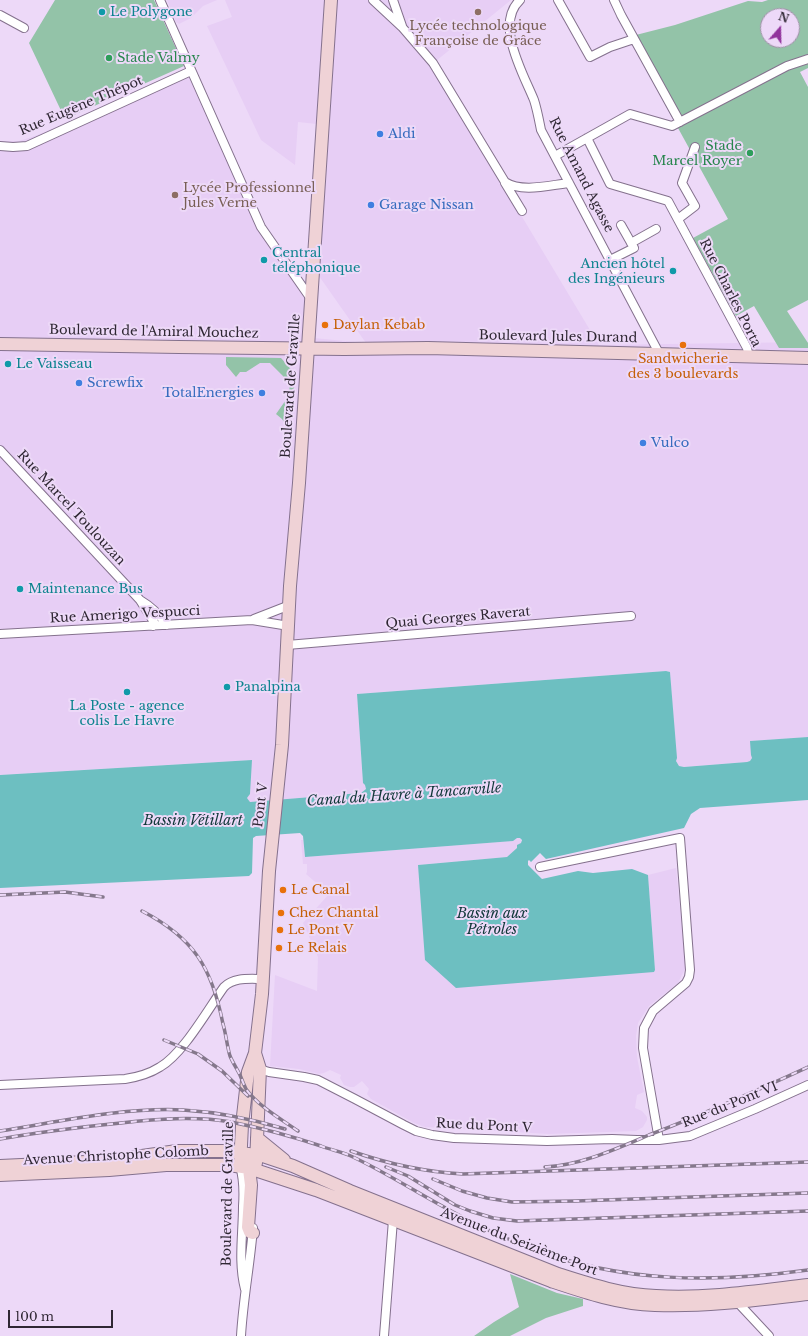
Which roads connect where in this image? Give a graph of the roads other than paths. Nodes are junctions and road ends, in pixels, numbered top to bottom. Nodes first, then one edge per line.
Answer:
1 (160, 0) edge
2 (331, 0) edge
3 (374, 0) edge
4 (393, 0) edge
5 (520, 0) edge
6 (558, 0) edge
7 (614, 0) edge
8 (0, 14) edge
9 (402, 27) junction
10 (24, 28) dead end
11 (634, 39) junction
12 (808, 59) edge
13 (191, 71) junction
14 (680, 122) junction
15 (587, 138) junction
16 (0, 146) edge
17 (695, 146) dead end
18 (555, 156) junction
19 (505, 182) junction
20 (569, 183) junction
21 (522, 211) dead end
22 (678, 219) junction
23 (621, 225) dead end
24 (656, 229) dead end
25 (631, 243) junction
26 (610, 260) junction
27 (311, 299) junction
28 (0, 344) edge
29 (308, 348) junction
30 (660, 355) junction
31 (749, 357) junction
32 (808, 358) edge
33 (0, 450) edge
34 (140, 600) junction
35 (290, 605) junction
36 (631, 616) dead end
37 (252, 620) junction
38 (166, 625) junction
39 (154, 626) junction
40 (289, 626) junction
41 (0, 634) edge
42 (288, 644) junction
43 (279, 774) joint
44 (272, 838) joint
45 (540, 867) dead end
46 (263, 979) junction
47 (255, 1068) junction
48 (808, 1085) edge
49 (0, 1086) edge
50 (257, 1138) junction
51 (659, 1140) junction
52 (248, 1161) junction
53 (0, 1166) edge
54 (293, 1166) junction
55 (0, 1175) edge
56 (350, 1191) junction
57 (393, 1220) junction
58 (253, 1233) joint
59 (808, 1286) edge
60 (245, 1289) junction
61 (808, 1294) edge
62 (740, 1302) junction
63 (241, 1336) edge
64 (384, 1336) edge
65 (768, 1336) edge

1 - 13 street
2 - 27 main road, Boulevard de Graville
3 - 9 street
4 - 9 street
5 - 18 street, Rue Amand Agasse
6 - 11 street
7 - 11 street
8 - 10 street
9 - 19 street
11 - 14 street
12 - 14 street
13 - 16 street, Rue Eugène Thépot
13 - 27 street
14 - 15 street
15 - 18 street
15 - 22 street, Rue Charles Porta
17 - 22 street
18 - 20 street, Rue Amand Agasse
19 - 20 street
19 - 21 street
20 - 26 street, Rue Amand Agasse
22 - 31 street, Rue Charles Porta
23 - 25 street
24 - 25 street
25 - 26 street
26 - 30 street, Rue Amand Agasse
27 - 29 main road, Boulevard de Graville
28 - 29 main road, Boulevard de l'Amiral Mouchez
29 - 30 main road, Boulevard Jules Durand
29 - 35 main road, Boulevard de Graville
30 - 31 main road, Boulevard Jules Durand
31 - 32 main road, Boulevard Jules Durand
33 - 34 street, Rue Marcel Toulouzan
34 - 38 street, Rue Marcel Toulouzan
34 - 39 street, Rue Marcel Toulouzan
35 - 37 street, Rue Amerigo Vespucci
35 - 40 main road, Boulevard de Graville
36 - 42 street, Quai Georges Raverat
37 - 38 street, Rue Amerigo Vespucci
37 - 40 street, Rue Amerigo Vespucci
38 - 39 street, Rue Amerigo Vespucci
39 - 41 street, Rue Amerigo Vespucci
40 - 42 main road, Boulevard de Graville
42 - 43 main road, Boulevard de Graville
43 - 44 main road, Pont V
44 - 46 main road, Boulevard de Graville
45 - 51 street
46 - 47 main road, Boulevard de Graville
46 - 49 street
47 - 50 main road, Boulevard de Graville
47 - 51 street, Rue du Pont V
47 - 52 main road, Boulevard de Graville
48 - 51 street, Rue du Pont VI
50 - 52 main road, Boulevard de Graville
50 - 54 main road
52 - 53 main road
52 - 54 main road, Avenue du Seizième Port
52 - 55 main road, Avenue Christophe Colomb
52 - 56 main road
52 - 57 main road, Avenue du Seizième Port
52 - 58 main road
52 - 60 street, Boulevard de Graville
54 - 56 main road, Avenue du Seizième Port
56 - 59 main road, Avenue du Seizième Port
57 - 62 main road, Avenue du Seizième Port
57 - 64 street
58 - 60 street, Boulevard de Graville
60 - 63 street, Boulevard de Graville
61 - 62 main road, Avenue du Seizième Port
62 - 65 street

